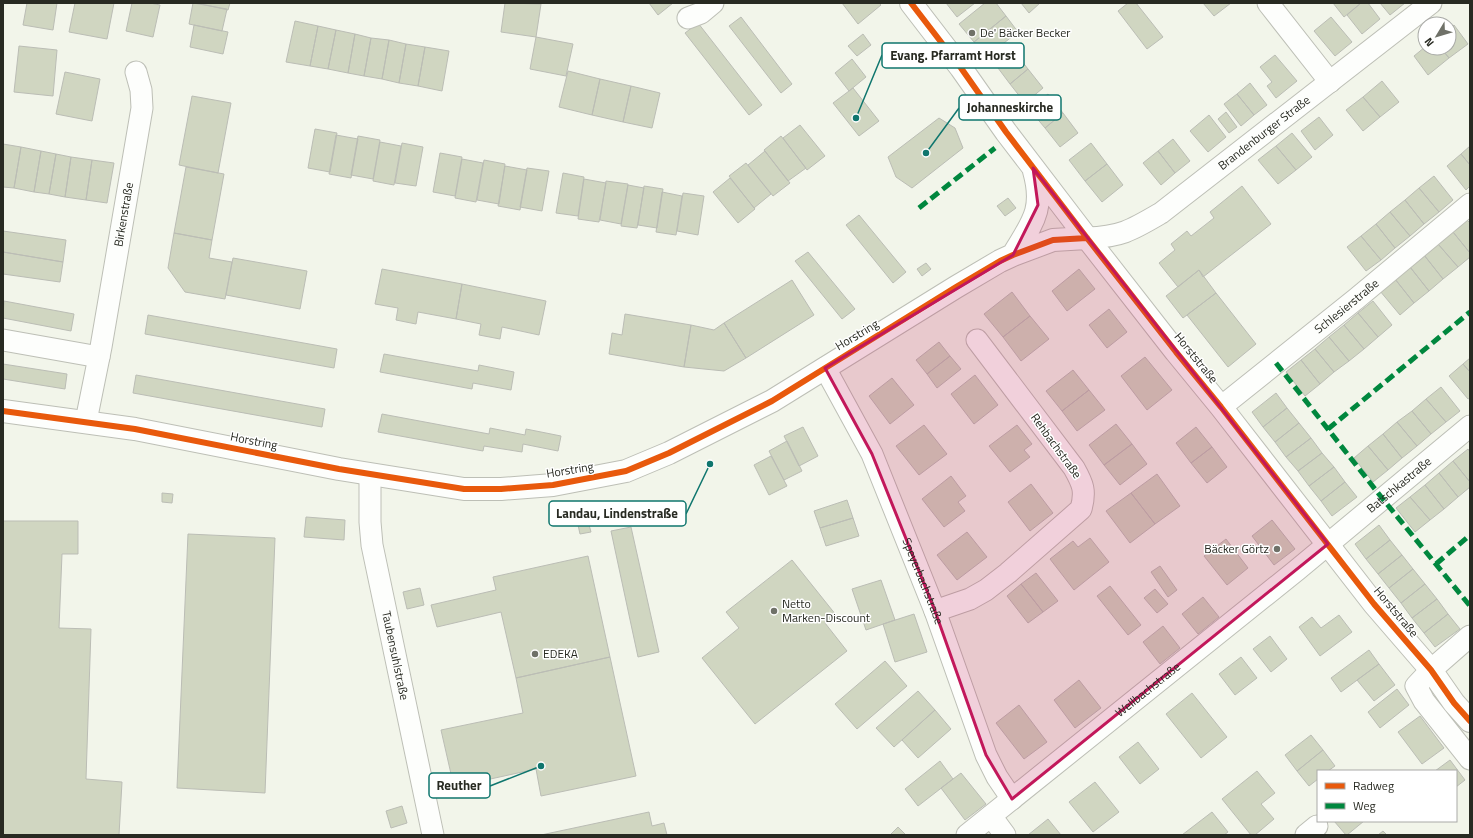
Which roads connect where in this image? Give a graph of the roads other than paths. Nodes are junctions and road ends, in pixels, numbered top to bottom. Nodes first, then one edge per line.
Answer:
1 (713, 3) edge
2 (911, 3) edge
3 (1268, 3) edge
4 (1431, 3) edge
5 (688, 18) dead end
6 (136, 72) dead end
7 (1330, 82) junction
8 (1033, 168) junction
9 (1470, 204) edge
10 (1087, 238) junction
11 (1013, 255) junction
12 (3, 340) edge
13 (977, 340) dead end
14 (99, 358) junction
15 (825, 368) junction
16 (1221, 407) junction
17 (3, 411) edge
18 (86, 421) junction
19 (1470, 426) edge
20 (370, 475) junction
21 (1328, 544) junction
22 (935, 611) junction
23 (1470, 636) edge
24 (1430, 670) junction
25 (1470, 700) edge
26 (1470, 721) edge
27 (1470, 759) edge
28 (1012, 799) junction
29 (991, 816) junction
30 (433, 835) edge
31 (967, 835) edge
32 (1005, 835) edge

1 - 5 street
2 - 8 street, Horststraße
3 - 7 street
4 - 7 street, Brandenburger Straße
6 - 14 street, Birkenstraße
7 - 10 street, Brandenburger Straße
8 - 10 street, Horststraße
8 - 11 street
9 - 16 street, Schlesierstraße
10 - 11 street, Horstring
10 - 16 street, Horststraße
11 - 15 street, Horstring
12 - 14 street
13 - 22 street, Rehbachstraße
14 - 18 street, Birkenstraße
15 - 20 street, Horstring
15 - 22 street, Speyerbachstraße
16 - 21 street, Horststraße
17 - 18 street, Horstring
18 - 20 street, Horstring
19 - 21 street, Batschkastraße
20 - 30 street, Taubensuhlstraße
21 - 24 street, Horststraße
21 - 28 street, Wellbachstraße
22 - 28 street, Speyerbachstraße
23 - 24 street
24 - 25 street, Horststraße
24 - 26 street, Horststraße
24 - 27 street
28 - 29 street, Wellbachstraße
29 - 31 street, Wellbachstraße
29 - 32 street

